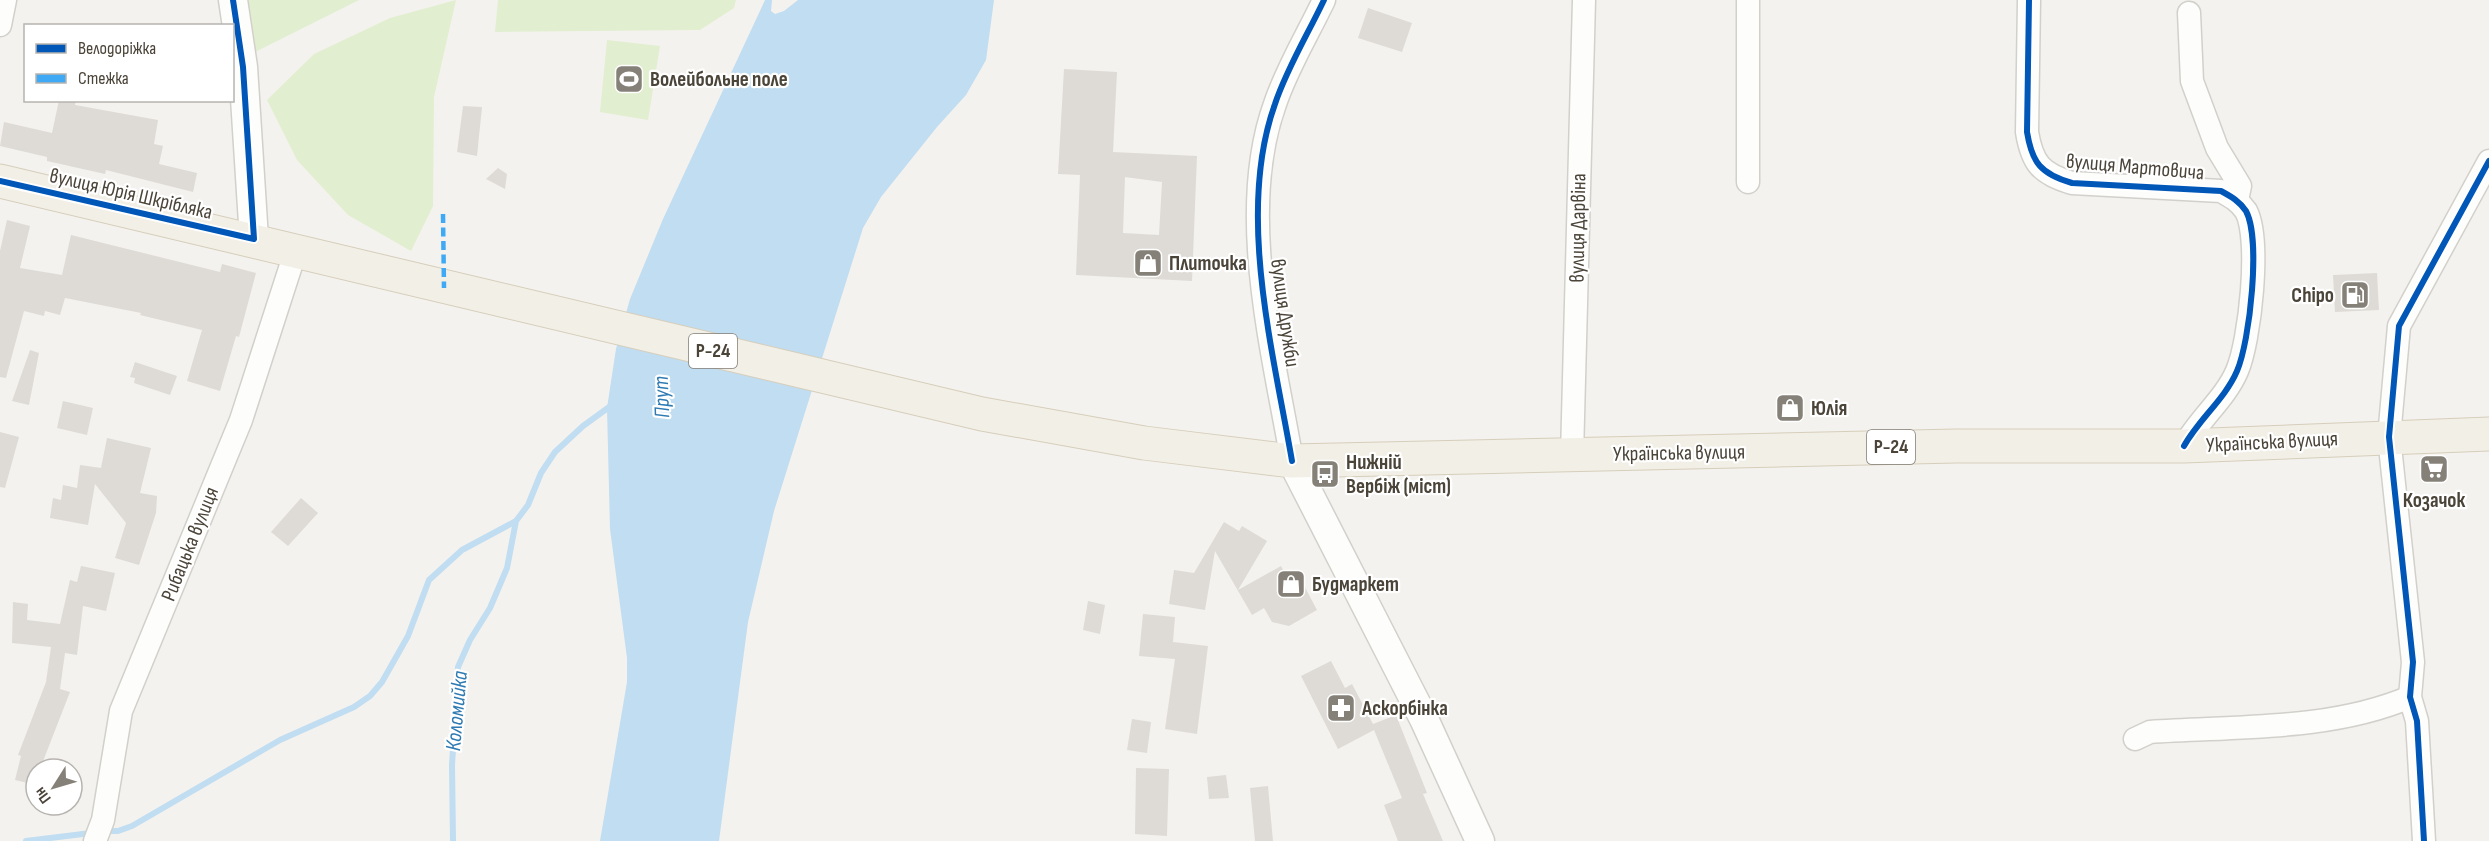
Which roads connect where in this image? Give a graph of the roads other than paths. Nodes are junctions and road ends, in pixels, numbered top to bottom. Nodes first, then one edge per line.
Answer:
1 (4, 0) edge
2 (233, 0) edge
3 (1324, 0) edge
4 (1584, 0) edge
5 (1748, 0) edge
6 (2030, 0) edge
7 (2189, 13) dead end
8 (0, 25) edge
9 (2489, 161) edge
10 (0, 181) edge
11 (1748, 182) dead end
12 (2237, 200) junction
13 (254, 239) junction
14 (296, 250) junction
15 (2489, 434) edge
16 (2389, 437) junction
17 (2184, 446) junction
18 (1572, 455) junction
19 (1292, 461) junction
20 (2410, 696) junction
21 (2135, 739) dead end
22 (95, 841) edge
23 (1480, 841) edge
24 (2424, 841) edge

1 - 8 street
2 - 13 street
3 - 19 street, вулиця Дружби
4 - 18 street, вулиця Дарвіна
5 - 11 street
6 - 12 street, вулиця Мартовича
7 - 12 street
9 - 16 street
10 - 13 main road, вулиця Юрія Шкрібляка / Р-24
12 - 17 street
13 - 14 main road, вулиця Юрія Шкрібляка / Р-24
14 - 19 main road, вулиця Юрія Шкрібляка / Р-24
14 - 22 street, Рибацька вулиця
15 - 16 main road, Українська вулиця / Р-24
16 - 17 main road, Українська вулиця / Р-24
16 - 20 street
17 - 18 main road, Українська вулиця / Р-24
18 - 19 main road, Українська вулиця / Р-24
19 - 23 street
20 - 21 street
20 - 24 street

